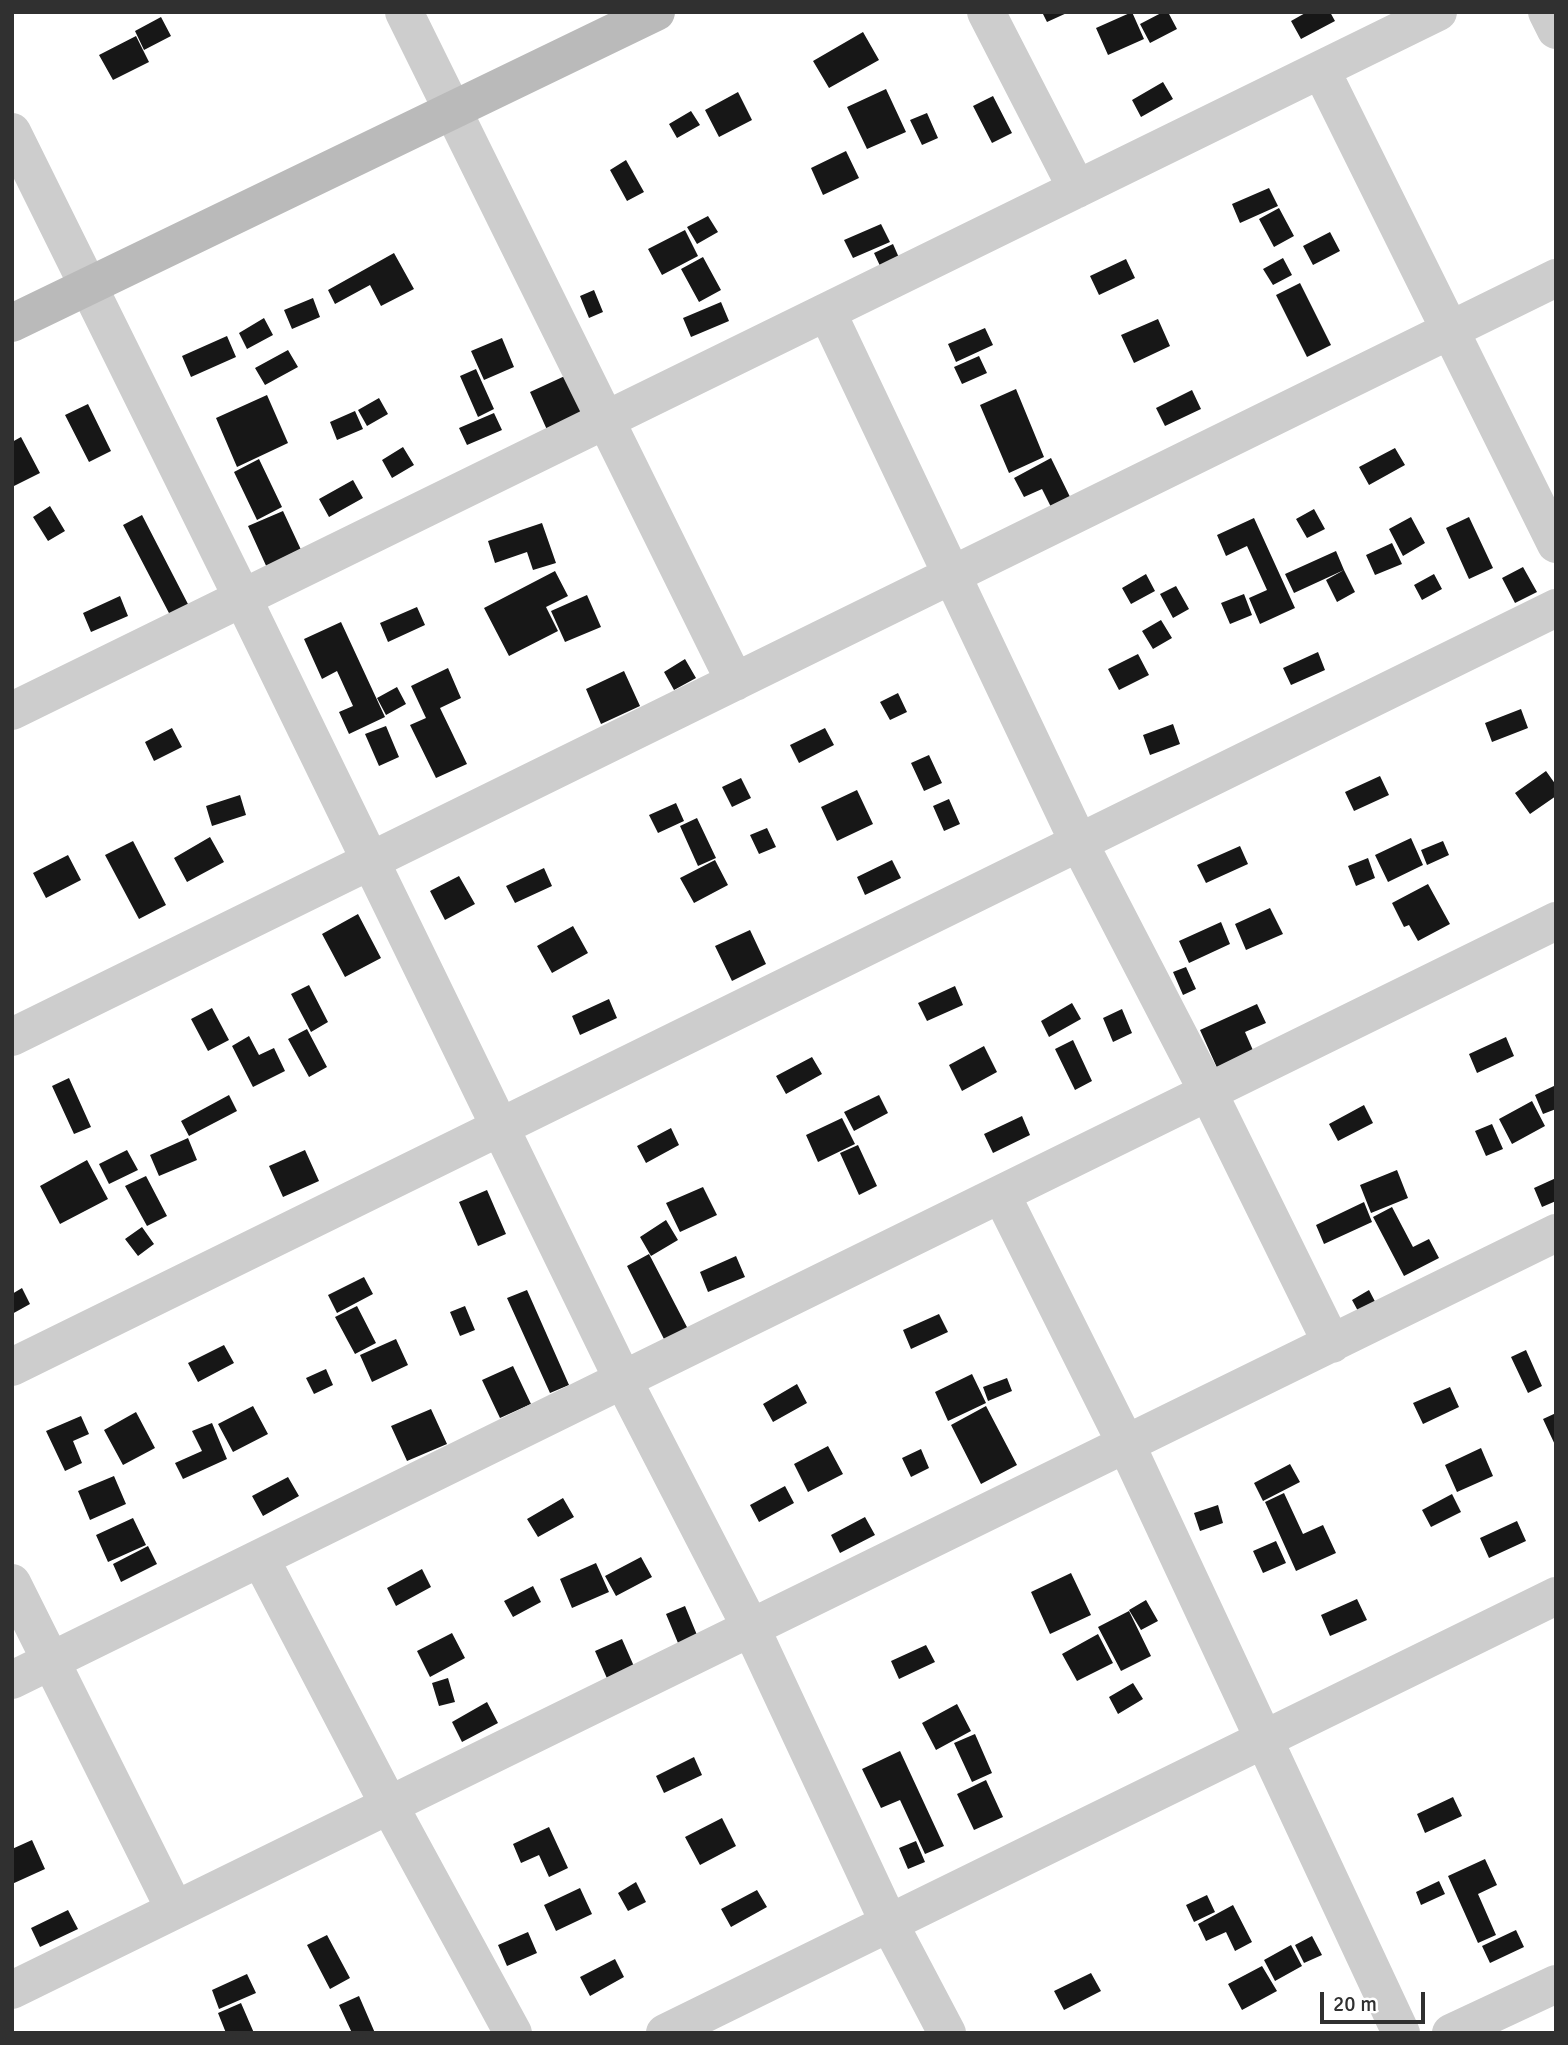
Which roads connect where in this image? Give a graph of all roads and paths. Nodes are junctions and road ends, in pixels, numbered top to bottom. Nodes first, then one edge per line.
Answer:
1 (404, 12) edge
2 (656, 12) edge
3 (986, 12) edge
4 (1438, 12) edge
5 (1547, 12) edge
6 (1556, 30) edge
7 (1321, 70) junction
8 (451, 112) junction
9 (12, 132) edge
10 (1077, 189) junction
11 (1556, 278) edge
12 (88, 286) junction
13 (827, 312) junction
14 (12, 323) edge
15 (1450, 330) junction
16 (607, 420) junction
17 (1556, 544) edge
18 (950, 576) junction
19 (243, 599) junction
20 (1556, 608) edge
21 (735, 682) junction
22 (12, 712) edge
23 (1079, 843) junction
24 (370, 861) junction
25 (1556, 921) edge
26 (13, 1036) edge
27 (1208, 1092) junction
28 (500, 1127) junction
29 (1001, 1194) junction
30 (1556, 1233) edge
31 (1332, 1344) junction
32 (12, 1367) edge
33 (623, 1380) junction
34 (1126, 1444) junction
35 (260, 1558) junction
36 (12, 1583) edge
37 (1556, 1596) edge
38 (751, 1628) junction
39 (51, 1661) junction
40 (12, 1681) edge
41 (1265, 1738) junction
42 (389, 1805) junction
43 (175, 1910) junction
44 (889, 1923) junction
45 (1556, 1984) edge
46 (12, 1990) edge
47 (513, 2033) edge
48 (664, 2033) edge
49 (947, 2033) edge
50 (1401, 2033) edge
51 (1451, 2033) edge

1 - 8 street
2 - 8 street
3 - 10 street
4 - 7 street
5 - 6 street
7 - 10 street
7 - 15 street
8 - 12 street
8 - 16 street
9 - 12 street
10 - 13 street
11 - 15 street
12 - 14 street
12 - 19 street
13 - 16 street
13 - 18 street
15 - 17 street
15 - 18 street
16 - 19 street
16 - 21 street
18 - 21 street
18 - 23 street
19 - 22 street
19 - 24 street
20 - 23 street
21 - 24 street
23 - 27 street
23 - 28 street
24 - 26 street
24 - 28 street
25 - 27 street
27 - 29 street
27 - 31 street
28 - 32 street
28 - 33 street
29 - 33 street
29 - 34 street
30 - 31 street
31 - 34 street
33 - 35 street
33 - 38 street
34 - 38 street
34 - 41 street
35 - 39 street
35 - 42 street
36 - 39 street
37 - 41 street
38 - 42 street
38 - 44 street
39 - 40 street
39 - 43 street
41 - 44 street
41 - 50 street
42 - 43 street
42 - 47 street
43 - 46 street
44 - 48 street
44 - 49 street
45 - 51 street

